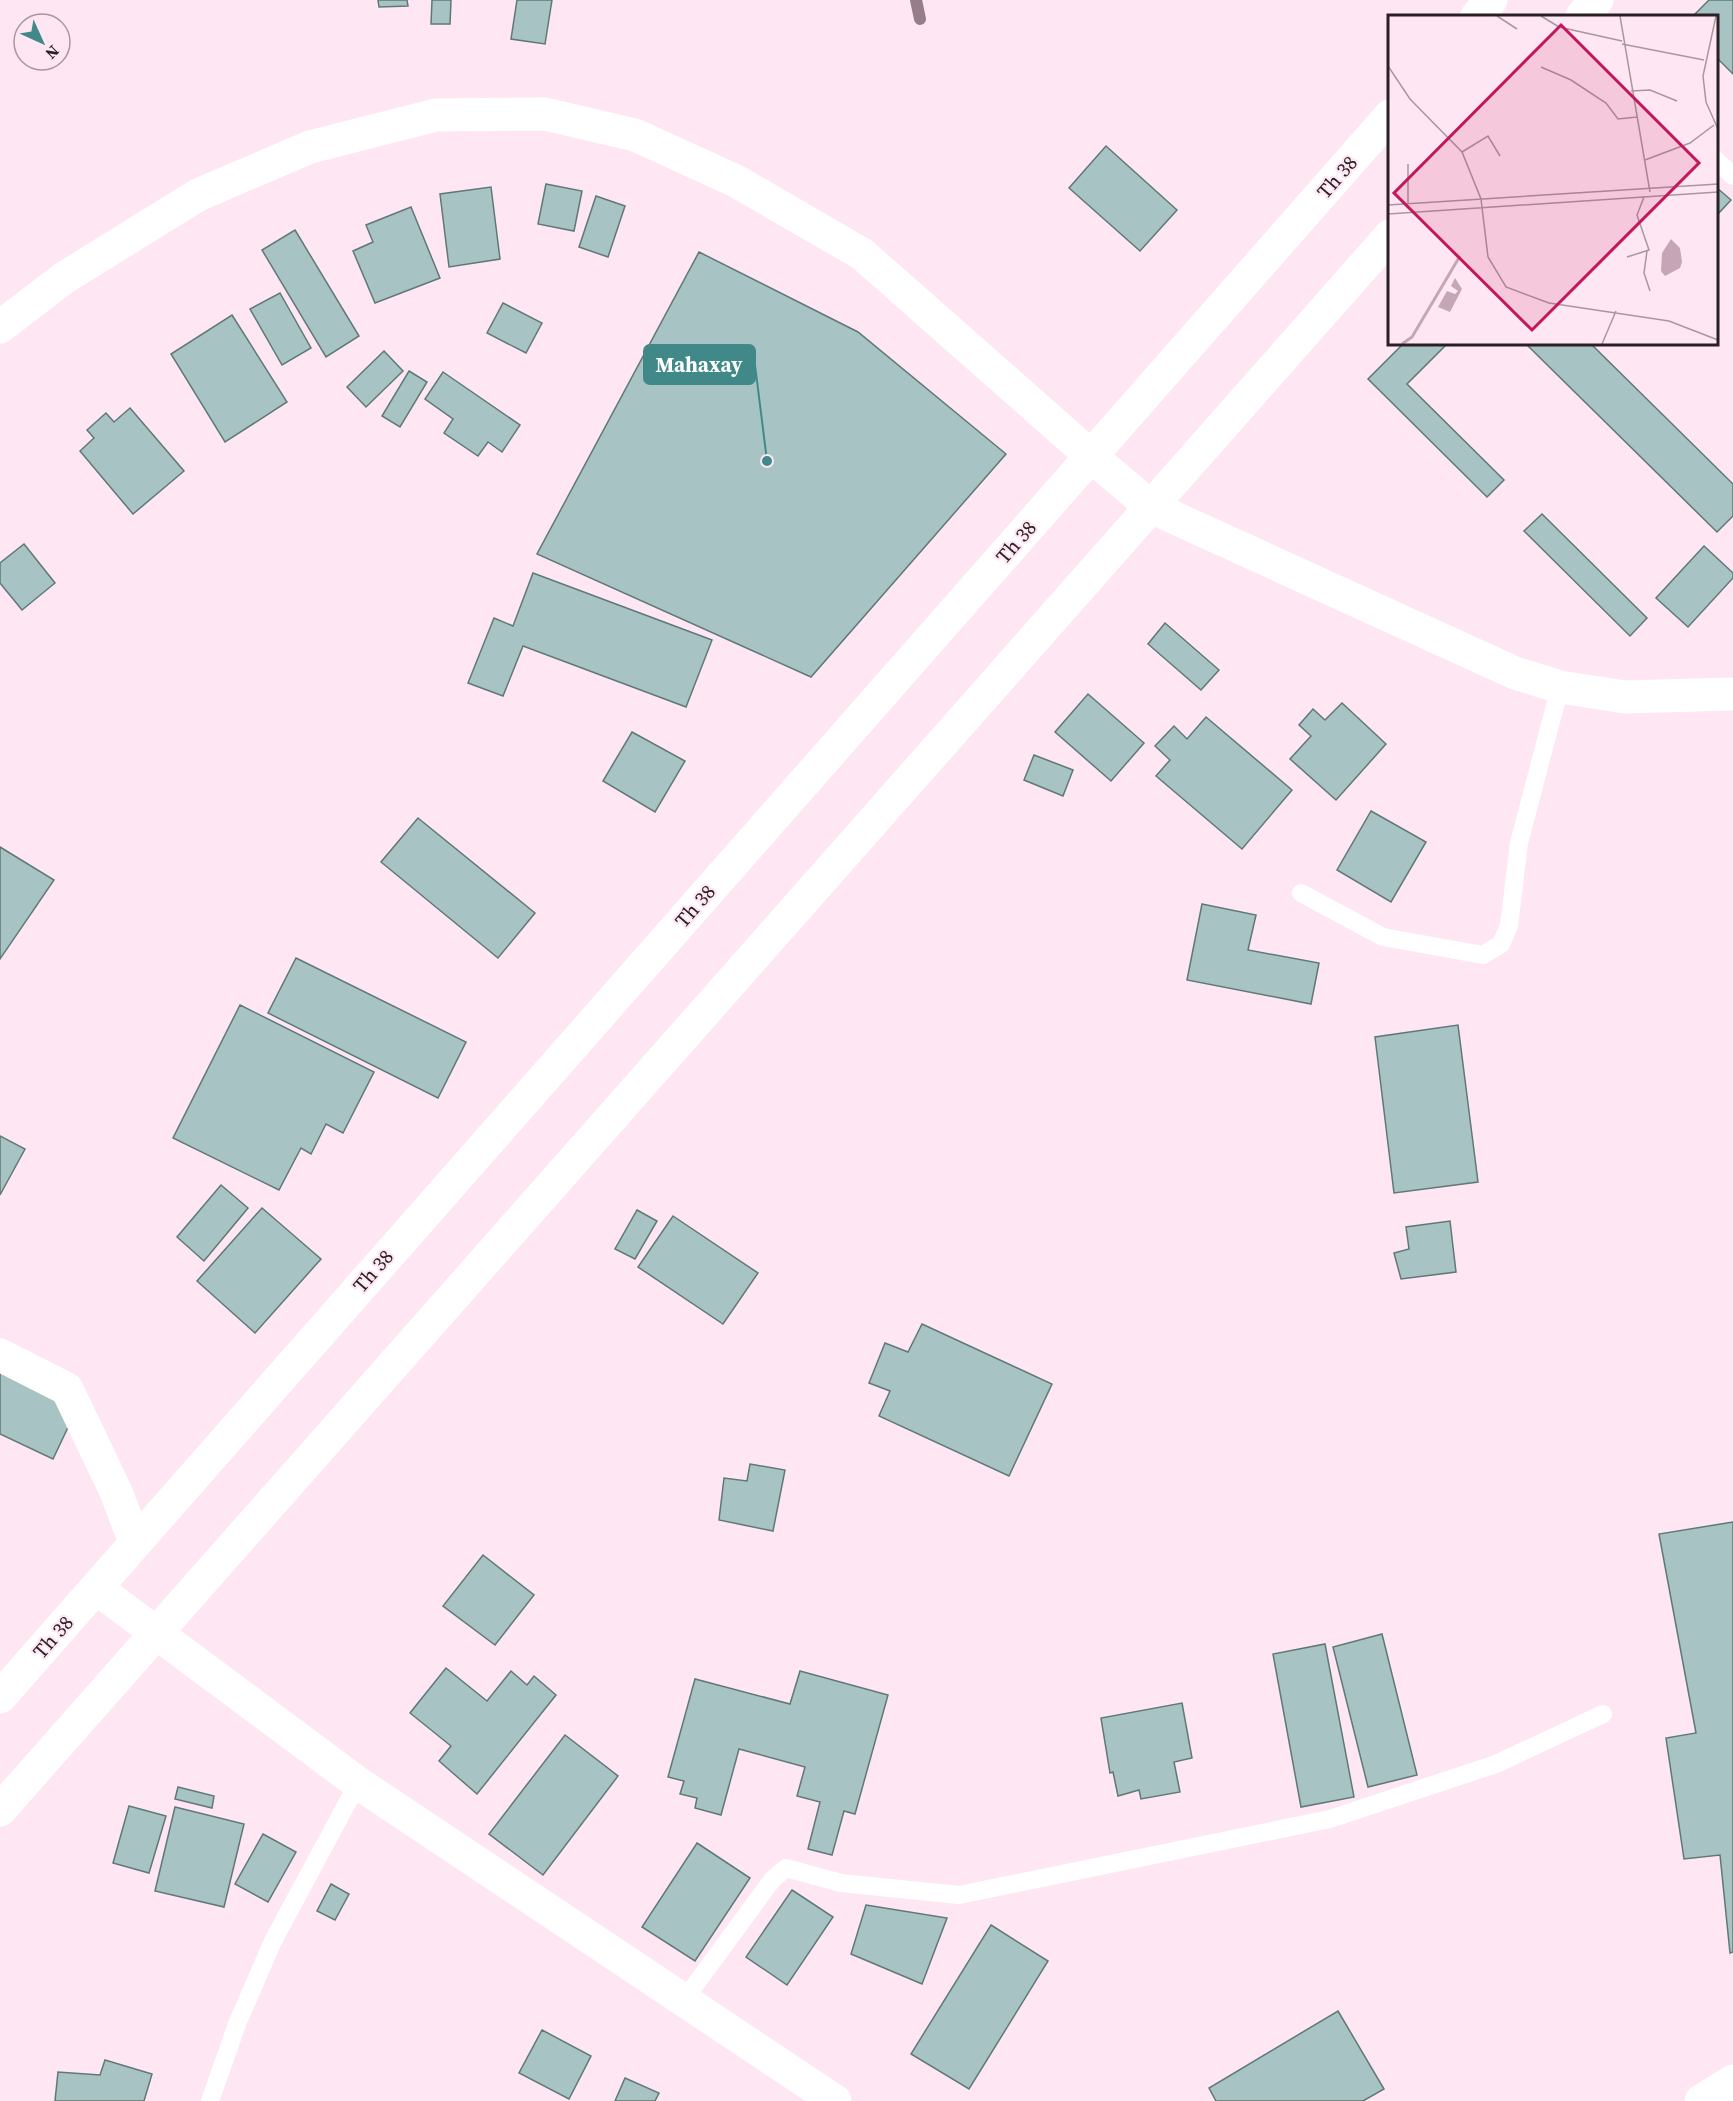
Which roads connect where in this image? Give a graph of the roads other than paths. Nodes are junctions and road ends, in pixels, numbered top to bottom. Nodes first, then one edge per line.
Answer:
1 (1491, 0) edge
2 (1597, 0) edge
3 (1478, 15) edge
4 (1583, 15) edge
5 (1388, 117) edge
6 (1718, 162) edge
7 (1733, 176) edge
8 (1388, 237) edge
9 (0, 327) edge
10 (1091, 456) junction
11 (1151, 507) junction
12 (1560, 687) junction
13 (1733, 694) edge
14 (1301, 893) dead end
15 (0, 1355) edge
16 (135, 1542) junction
17 (96, 1588) junction
18 (156, 1634) junction
19 (0, 1697) edge
20 (1603, 1714) dead end
21 (358, 1783) junction
22 (0, 1810) edge
23 (684, 2000) junction
24 (1733, 2081) edge
25 (210, 2101) edge
26 (835, 2101) edge
27 (1701, 2101) edge

1 - 3 street
2 - 4 street
5 - 10 street, Th 38
6 - 7 lane
8 - 11 street
9 - 10 street
10 - 11 street
10 - 16 street, Th 38
11 - 12 street
11 - 18 street
12 - 13 street
12 - 14 lane
15 - 16 street
16 - 17 street, Th 38
17 - 18 street
17 - 19 street, Th 38
18 - 21 street
18 - 22 street
20 - 23 lane
21 - 23 street
21 - 25 lane
23 - 26 street
24 - 27 street

